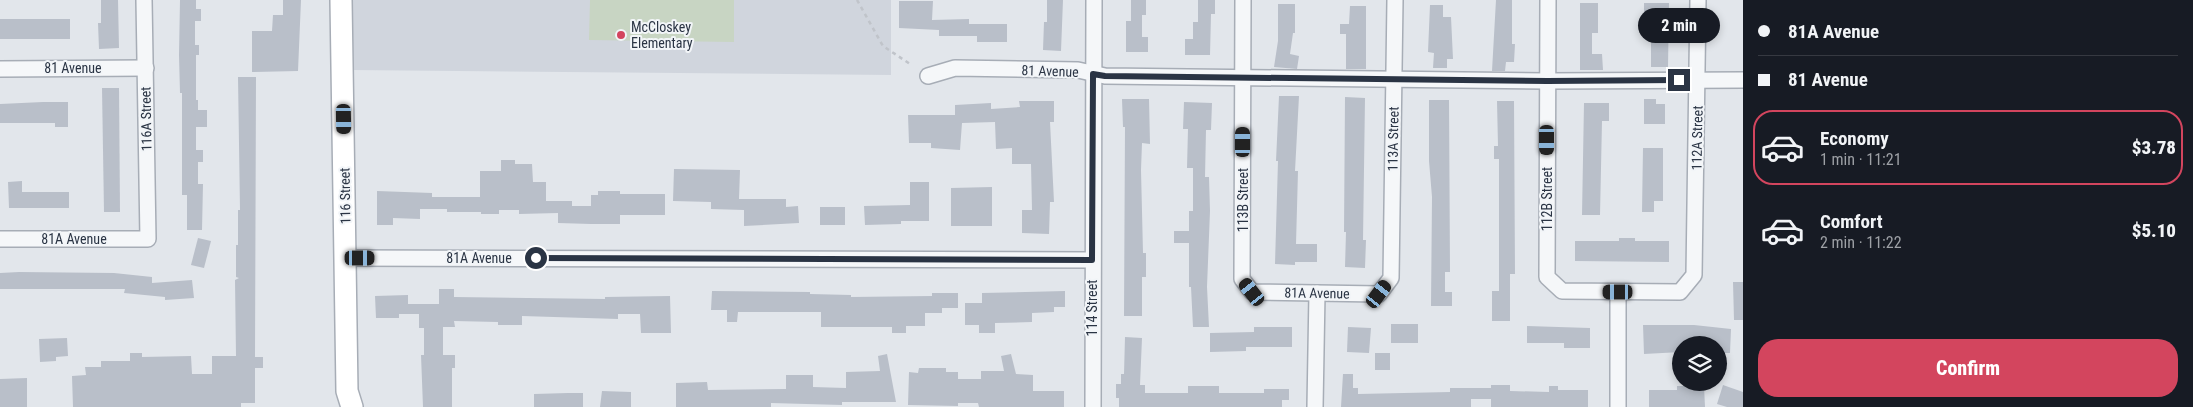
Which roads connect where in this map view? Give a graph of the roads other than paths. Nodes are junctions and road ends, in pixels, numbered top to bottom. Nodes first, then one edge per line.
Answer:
1 (144, 0) edge
2 (341, 0) edge
3 (1094, 0) edge
4 (1244, 0) edge
5 (1395, 0) edge
6 (1548, 0) edge
7 (1698, 0) edge
8 (146, 68) junction
9 (0, 69) edge
10 (1093, 74) junction
11 (928, 76) dead end
12 (1243, 78) junction
13 (1394, 80) junction
14 (1698, 80) junction
15 (1743, 80) edge
16 (1547, 81) junction
17 (0, 239) edge
18 (148, 239) joint
19 (346, 258) junction
20 (1092, 260) junction
21 (1391, 278) joint
22 (1242, 279) joint
23 (1618, 292) junction
24 (1317, 293) junction
25 (347, 402) edge
26 (1093, 407) edge
27 (1315, 407) edge
28 (1618, 407) edge

1 - 8 street, 116A Street
2 - 19 street, 116 Street
3 - 10 street, 114 Street
4 - 12 street, 113B Street
5 - 13 street, 113A Street
6 - 16 street, 112B Street
7 - 14 street, 112A Street
8 - 9 street, 81 Avenue
8 - 18 street, 116A Street
10 - 11 street, 81 Avenue
10 - 12 street, 81 Avenue
10 - 20 street, 114 Street
12 - 13 street, 81 Avenue
12 - 22 street, 113B Street
13 - 16 street, 81 Avenue
13 - 21 street, 113A Street
14 - 15 street, 81 Avenue
14 - 16 street, 81 Avenue
14 - 23 street, 112A Street
16 - 23 street, 112B Street
17 - 18 street, 81A Avenue
19 - 20 street, 81A Avenue
19 - 25 street, 116 Street
20 - 26 street, 114 Street
21 - 24 street, 81A Avenue
22 - 24 street, 81A Avenue
23 - 28 street
24 - 27 street

